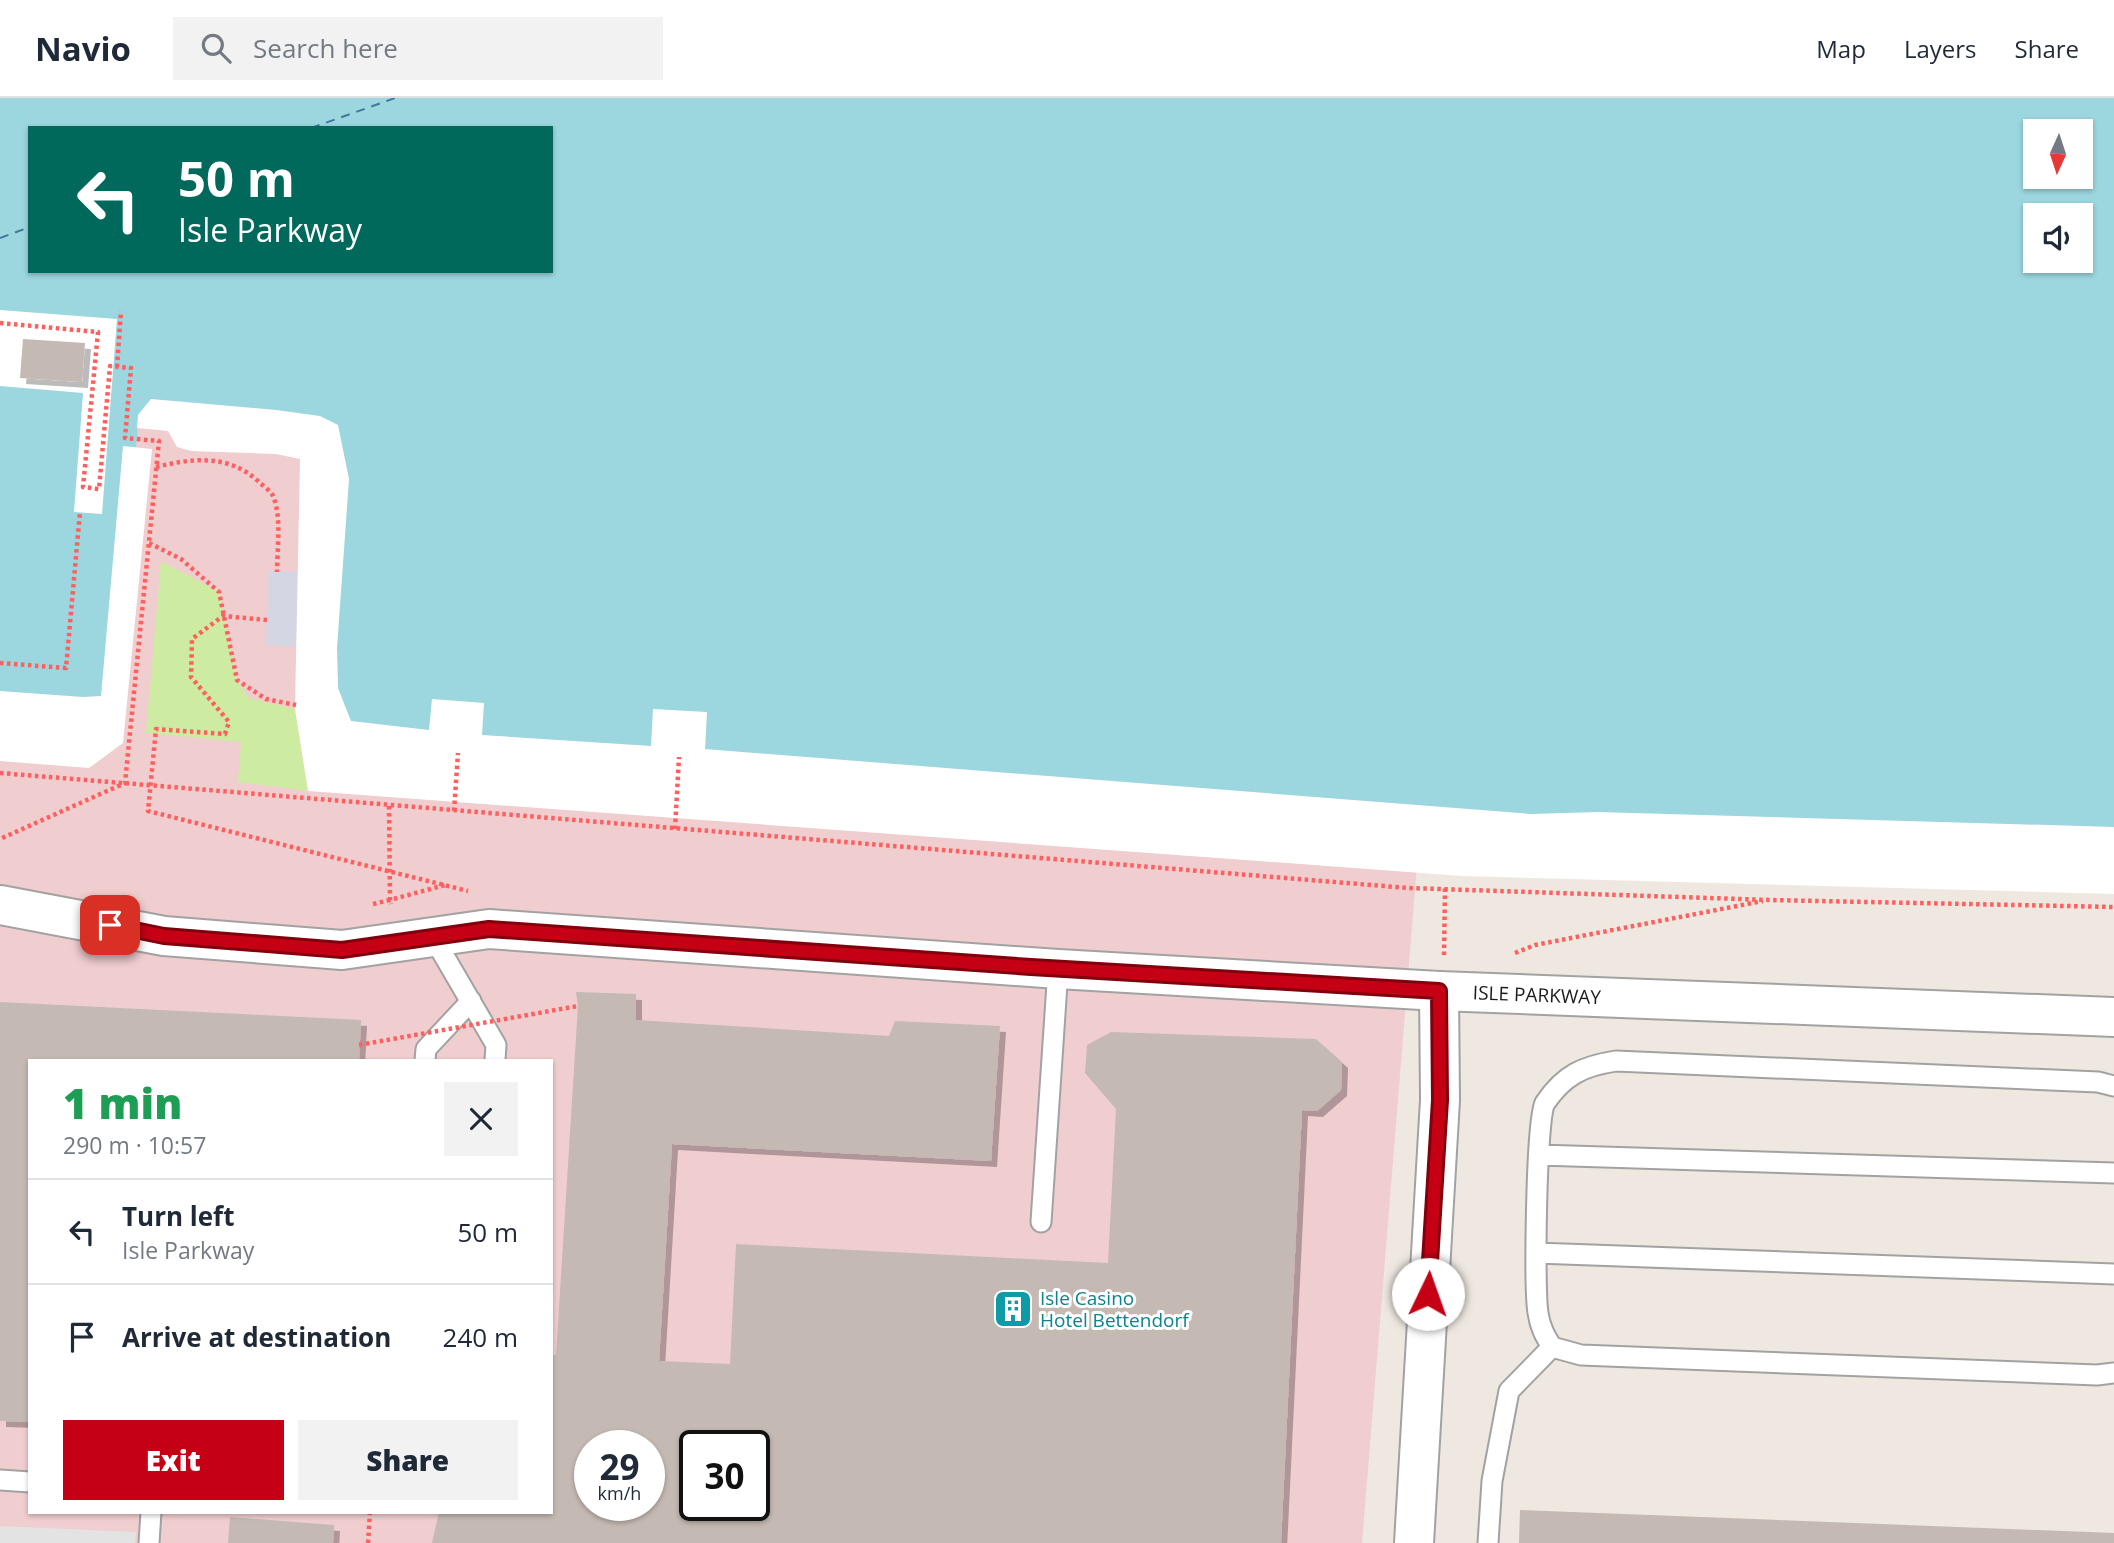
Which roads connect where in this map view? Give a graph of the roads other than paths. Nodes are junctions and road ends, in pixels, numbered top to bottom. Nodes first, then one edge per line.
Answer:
1 (0, 905) edge
2 (433, 937) junction
3 (1058, 969) junction
4 (1441, 979) junction
5 (471, 1001) junction
6 (2114, 1017) edge
7 (425, 1059) edge
8 (495, 1059) edge
9 (2114, 1086) edge
10 (1539, 1155) junction
11 (2114, 1173) edge
12 (1041, 1223) dead end
13 (1536, 1253) junction
14 (2114, 1275) edge
15 (1552, 1347) junction
16 (2114, 1373) edge
17 (0, 1480) edge
18 (28, 1482) edge
19 (151, 1514) edge
20 (149, 1543) edge
21 (1414, 1543) edge
22 (1488, 1543) edge

1 - 2 street, ISLE PARKWAY
2 - 3 street, ISLE PARKWAY
2 - 5 lane
3 - 4 street, ISLE PARKWAY
3 - 12 lane
4 - 6 street, ISLE PARKWAY
4 - 21 street
5 - 7 lane
5 - 8 lane
9 - 10 lane
10 - 11 lane
10 - 13 lane
13 - 14 lane
13 - 15 lane
15 - 16 lane
15 - 22 lane
17 - 18 lane
19 - 20 lane

